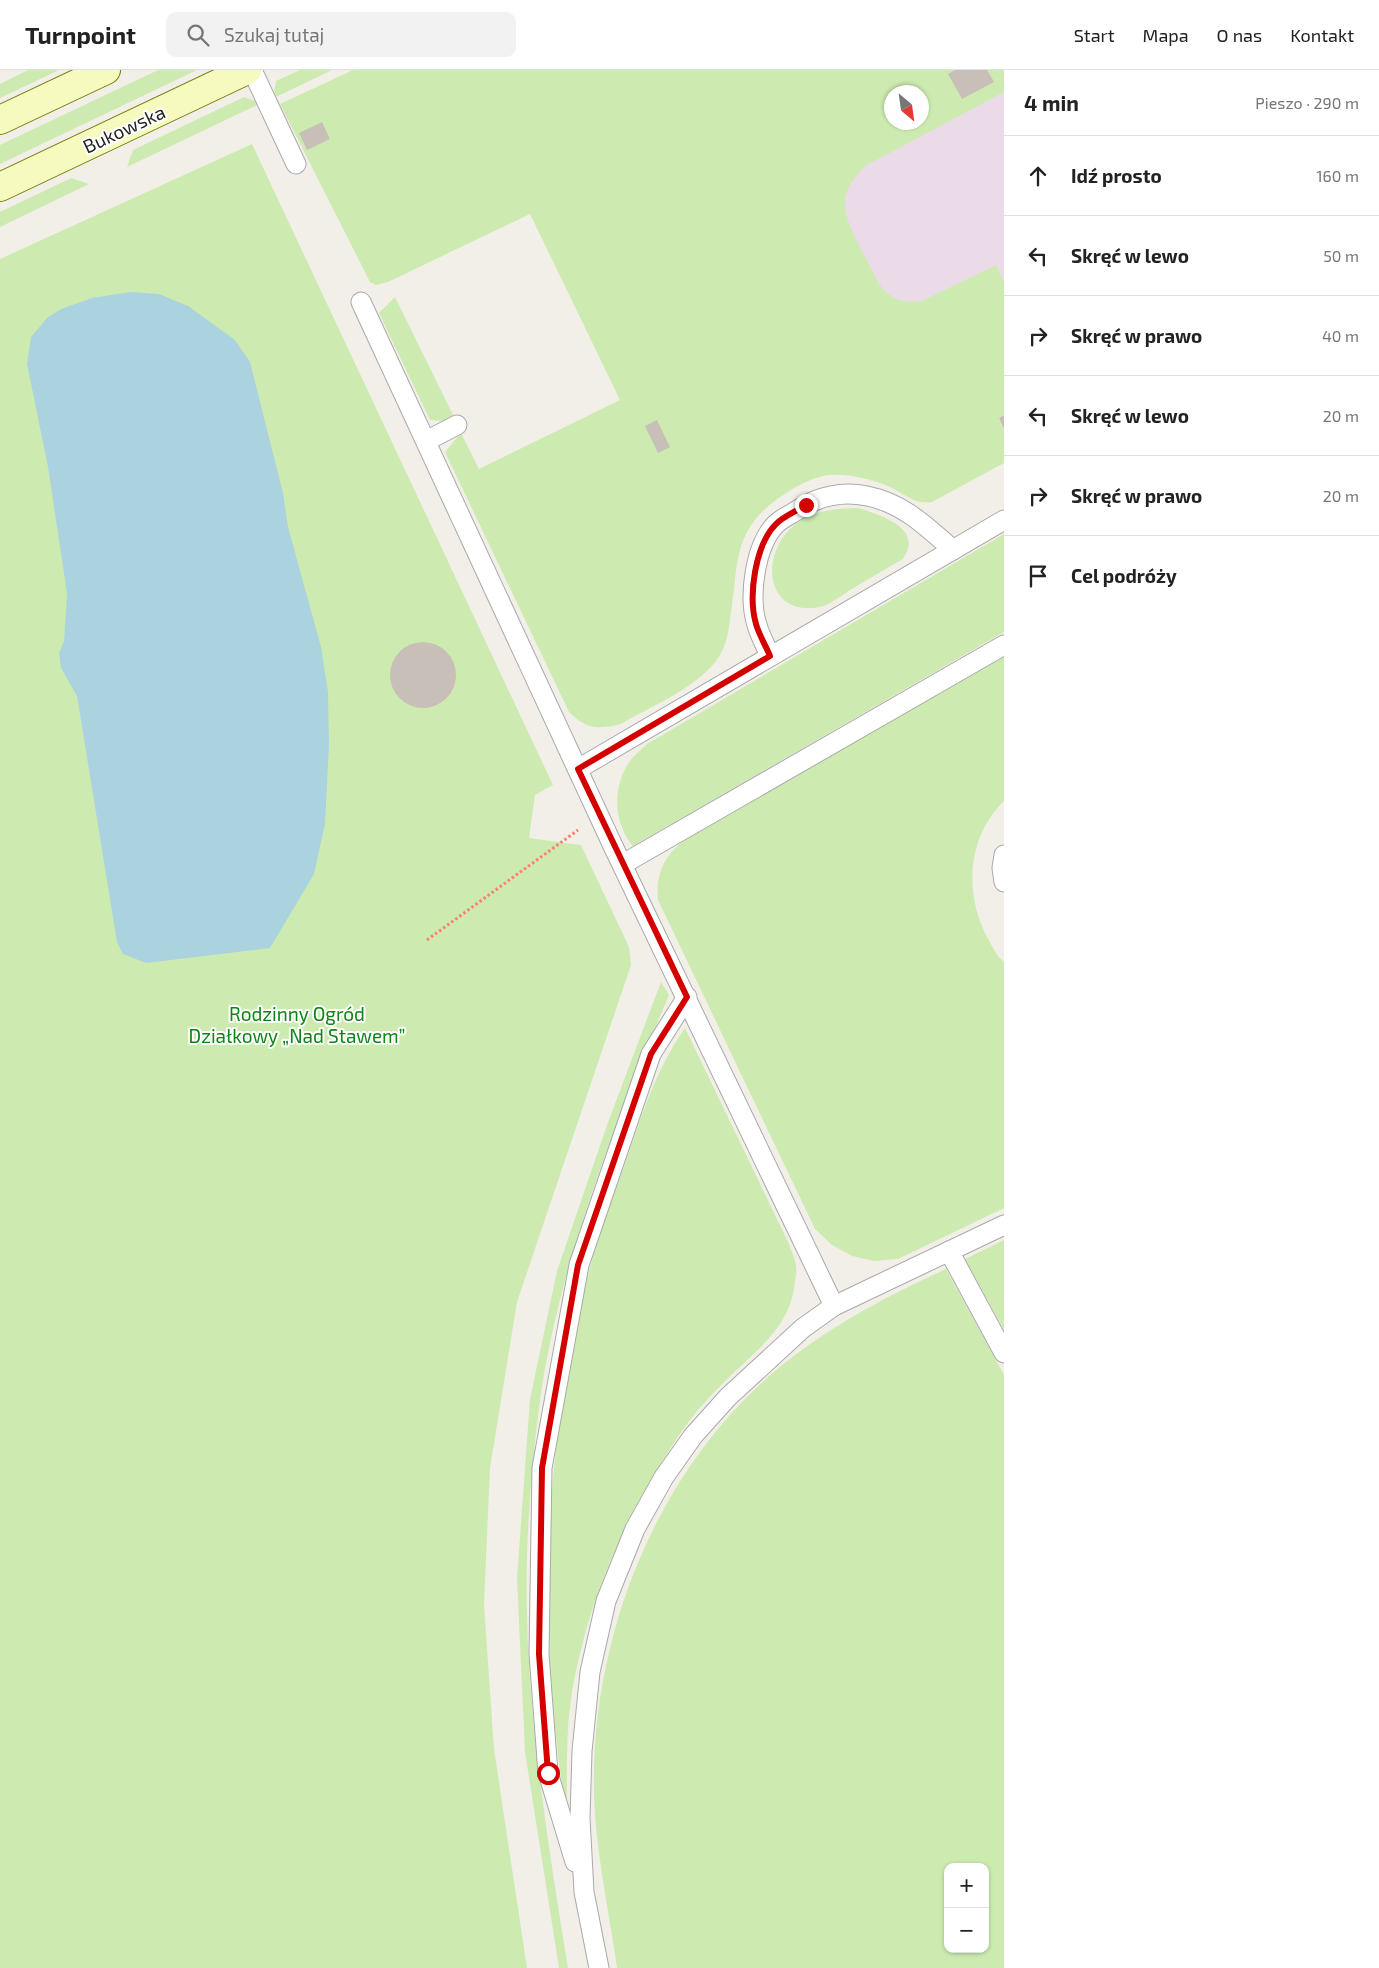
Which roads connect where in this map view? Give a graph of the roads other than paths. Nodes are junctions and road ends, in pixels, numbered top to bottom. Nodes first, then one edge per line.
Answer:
1 (106, 70) edge
2 (247, 70) edge
3 (252, 70) edge
4 (0, 120) edge
5 (296, 164) dead end
6 (0, 187) edge
7 (361, 302) dead end
8 (457, 425) dead end
9 (426, 441) junction
10 (1004, 520) edge
11 (953, 550) junction
12 (1004, 645) edge
13 (770, 656) junction
14 (578, 769) junction
15 (1004, 855) edge
16 (623, 864) junction
17 (1004, 882) edge
18 (687, 997) junction
19 (1004, 1225) edge
20 (949, 1251) junction
21 (834, 1306) junction
22 (1004, 1353) edge
23 (584, 1892) junction
24 (599, 1968) edge

1 - 4 main road
2 - 6 main road, Bukowska
3 - 5 lane
7 - 9 lane
8 - 9 lane
9 - 14 lane
10 - 11 lane
11 - 13 lane
11 - 13 lane
12 - 16 lane
13 - 14 lane
14 - 16 lane
15 - 17 lane
16 - 18 lane
18 - 21 lane
18 - 23 lane
19 - 20 lane
20 - 21 lane
20 - 22 lane
21 - 23 lane
23 - 24 lane

